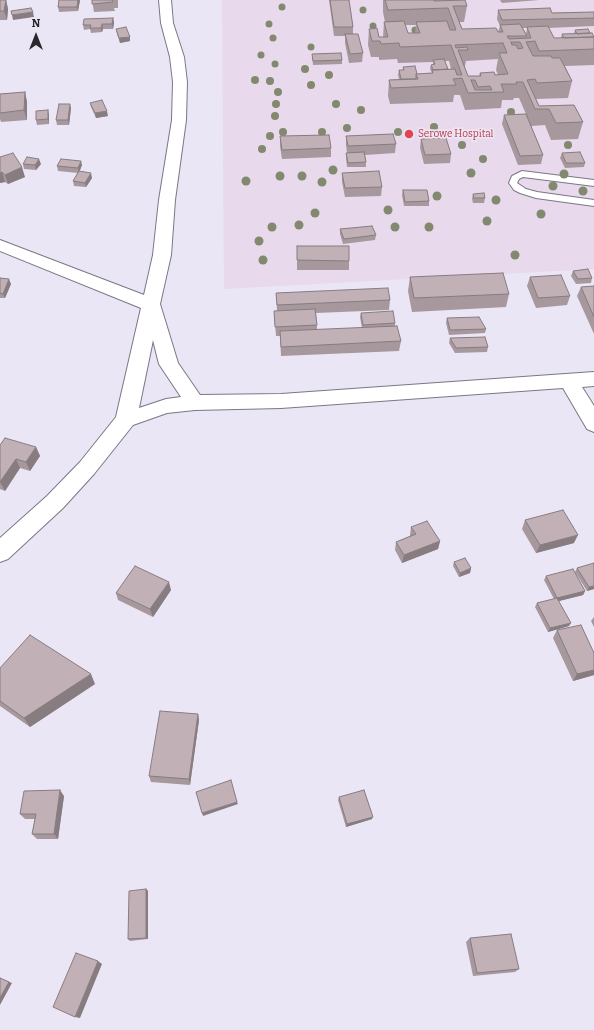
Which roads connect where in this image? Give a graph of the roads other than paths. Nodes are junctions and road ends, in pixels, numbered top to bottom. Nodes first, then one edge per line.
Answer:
1 (165, 0) edge
2 (594, 183) edge
3 (594, 203) edge
4 (0, 245) edge
5 (152, 305) junction
6 (594, 379) edge
7 (569, 381) junction
8 (195, 403) junction
9 (126, 420) junction
10 (594, 424) edge
11 (24, 532) junction
12 (0, 534) edge
13 (0, 552) edge

1 - 5 street
2 - 3 lane
4 - 5 street
5 - 8 street
5 - 9 street
6 - 7 street
7 - 8 street
7 - 10 street
8 - 9 street
9 - 11 street
11 - 12 street
11 - 13 street

